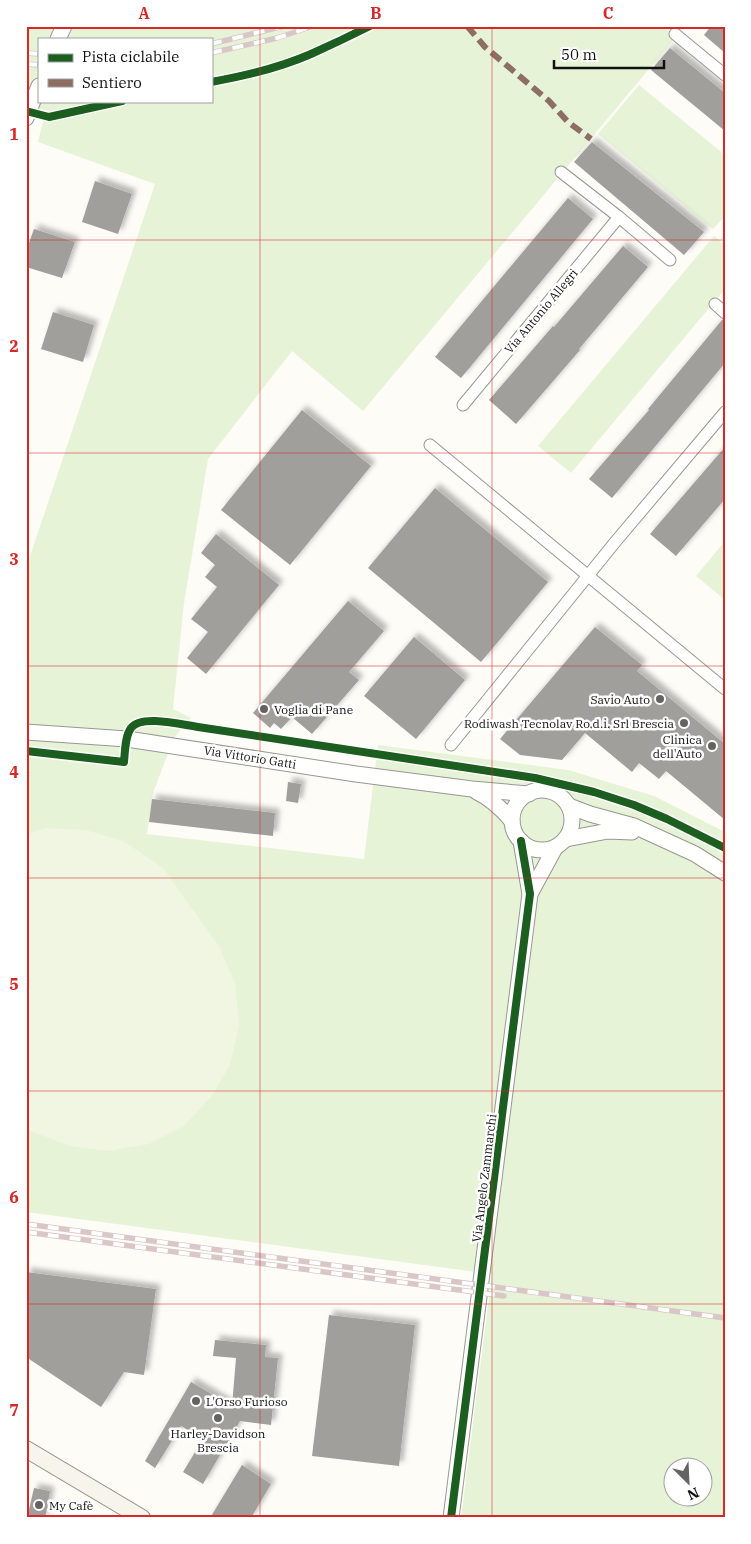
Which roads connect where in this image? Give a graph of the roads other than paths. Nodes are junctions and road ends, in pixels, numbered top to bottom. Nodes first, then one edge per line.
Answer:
1 (64, 26) edge
2 (675, 34) dead end
3 (58, 38) edge
4 (725, 75) edge
5 (38, 88) edge
6 (26, 118) edge
7 (561, 172) dead end
8 (619, 217) junction
9 (670, 260) dead end
10 (715, 304) dead end
11 (725, 313) edge
12 (463, 405) dead end
13 (725, 412) edge
14 (430, 445) dead end
15 (589, 576) junction
16 (725, 689) edge
17 (26, 732) edge
18 (451, 745) dead end
19 (472, 789) junction
20 (529, 794) junction
21 (569, 806) junction
22 (512, 821) junction
23 (651, 835) junction
24 (521, 841) junction
25 (560, 844) junction
26 (725, 873) edge
27 (530, 894) junction
28 (26, 1449) edge
29 (142, 1518) edge
30 (451, 1518) edge

1 - 3 street
2 - 4 street
5 - 6 street
7 - 8 street
8 - 9 street
8 - 12 street, Via Antonio Allegri
10 - 11 street
13 - 15 street
14 - 15 street
15 - 16 street
15 - 18 street
17 - 19 street, Via Vittorio Gatti
19 - 20 street, Via Vittorio Gatti
19 - 22 street, Via Vittorio Gatti
20 - 21 street, Via Vittorio Gatti
20 - 22 street
21 - 23 street, Via Vittorio Gatti
21 - 25 street
22 - 24 street, Via Vittorio Gatti
23 - 25 street, Via Vittorio Gatti
23 - 26 street, Via Vittorio Gatti
24 - 25 street, Via Vittorio Gatti
24 - 27 street, Via Angelo Zammarchi
25 - 27 street, Via Angelo Zammarchi
27 - 30 street, Via Angelo Zammarchi
28 - 29 main road

